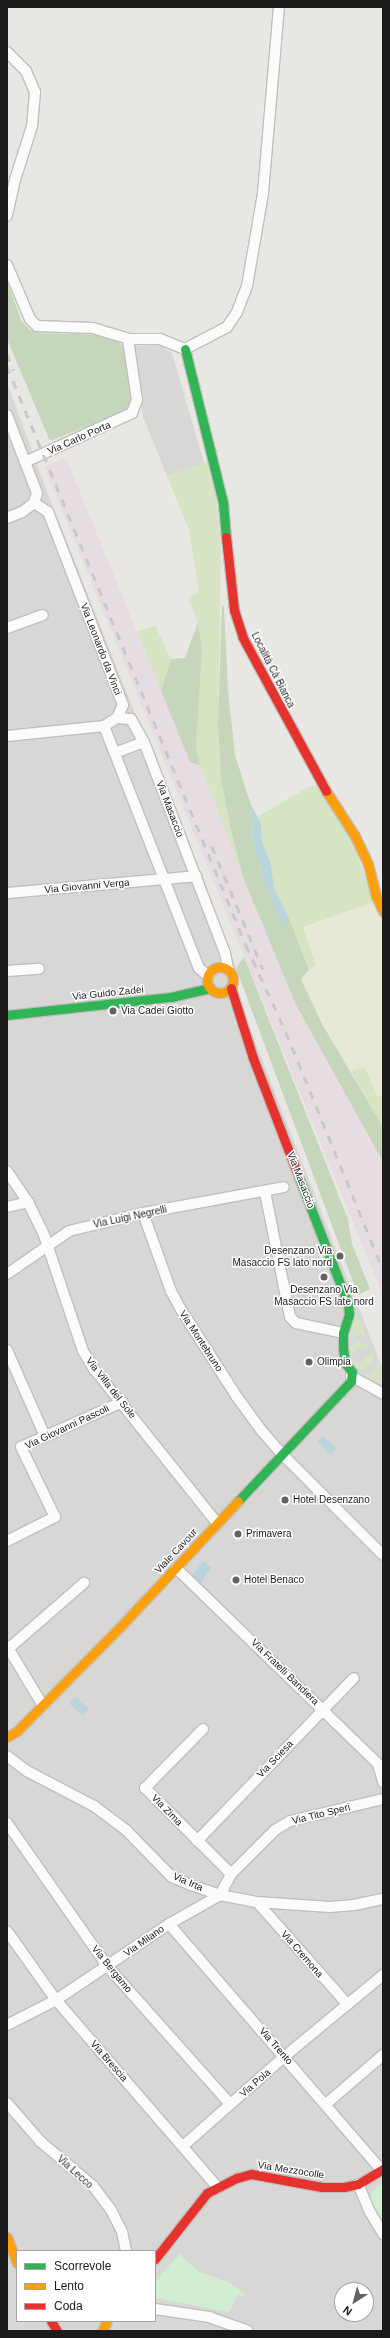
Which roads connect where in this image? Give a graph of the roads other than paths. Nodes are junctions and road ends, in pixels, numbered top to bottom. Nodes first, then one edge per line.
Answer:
1 (279, 7) edge
2 (7, 52) edge
3 (7, 216) edge
4 (7, 265) edge
5 (128, 339) junction
6 (184, 349) junction
7 (7, 415) edge
8 (25, 462) junction
9 (34, 503) junction
10 (7, 518) edge
11 (44, 615) dead end
12 (7, 628) edge
13 (117, 718) junction
14 (104, 726) junction
15 (7, 736) edge
16 (144, 742) junction
17 (115, 753) junction
18 (196, 876) junction
19 (166, 880) junction
20 (7, 893) edge
21 (383, 911) edge
22 (39, 969) dead end
23 (228, 969) junction
24 (7, 971) edge
25 (208, 976) junction
26 (210, 988) junction
27 (231, 988) junction
28 (7, 1015) edge
29 (7, 1171) edge
30 (284, 1187) dead end
31 (265, 1192) junction
32 (28, 1202) junction
33 (7, 1207) edge
34 (143, 1213) junction
35 (47, 1247) junction
36 (7, 1274) edge
37 (343, 1333) junction
38 (7, 1350) edge
39 (352, 1374) junction
40 (383, 1394) edge
41 (122, 1402) junction
42 (45, 1436) junction
43 (283, 1455) junction
44 (217, 1523) junction
45 (7, 1541) edge
46 (383, 1554) edge
47 (176, 1568) junction
48 (84, 1583) dead end
49 (8, 1647) edge
50 (354, 1678) dead end
51 (42, 1704) junction
52 (323, 1708) junction
53 (203, 1729) dead end
54 (7, 1737) edge
55 (7, 1756) edge
56 (383, 1782) edge
57 (383, 1799) edge
58 (7, 1823) edge
59 (197, 1841) junction
60 (231, 1874) junction
61 (220, 1895) junction
62 (383, 1899) edge
63 (257, 1902) junction
64 (169, 1924) junction
65 (7, 1931) edge
66 (108, 1967) junction
67 (383, 1975) edge
68 (56, 2000) junction
69 (348, 2005) junction
70 (7, 2025) edge
71 (383, 2055) edge
72 (285, 2056) junction
73 (7, 2103) edge
74 (230, 2104) junction
75 (326, 2104) junction
76 (183, 2146) junction
77 (382, 2169) edge
78 (358, 2184) junction
79 (218, 2188) junction
80 (383, 2234) edge
81 (7, 2237) edge
82 (126, 2250) edge
83 (156, 2258) edge
84 (16, 2260) edge
85 (156, 2309) edge
86 (52, 2322) edge
87 (107, 2322) edge
88 (57, 2331) edge
89 (102, 2331) edge
90 (248, 2331) edge

1 - 6 street
2 - 3 street
4 - 5 street
5 - 6 street
5 - 8 street, Via Carlo Porta
6 - 21 street, Località Cà Bianca
7 - 8 street
8 - 9 street
9 - 10 street
9 - 13 street, Via Leonardo da Vinci
11 - 12 street
13 - 14 street
13 - 16 street, Via Masaccio
14 - 15 street
14 - 17 street
16 - 17 street
16 - 18 street, Via Masaccio
17 - 19 street
18 - 19 street
18 - 23 street, Via Masaccio
19 - 20 street, Via Giovanni Verga
19 - 25 street
22 - 24 street
23 - 25 street
23 - 27 street
25 - 26 street
26 - 27 street
26 - 28 street, Via Guido Zadei
27 - 37 street, Via Masaccio
29 - 32 street, Via Villa del Sole
30 - 31 street, Via Luigi Negrelli
31 - 34 street, Via Luigi Negrelli
31 - 37 street
32 - 33 street
32 - 35 street, Via Villa del Sole
34 - 35 street, Via Luigi Negrelli
34 - 43 street, Via Montebruno
35 - 36 street, Via Luigi Negrelli
35 - 41 street, Via Villa del Sole
37 - 39 street, Via Masaccio
38 - 42 street
39 - 40 street
39 - 43 street, Viale Cavour
41 - 42 street, Via Giovanni Pascoli
41 - 44 street, Via Villa del Sole
42 - 45 street, Via Giovanni Pascoli
43 - 44 street, Viale Cavour
43 - 46 street, Via Montebruno
44 - 47 street, Viale Cavour
47 - 51 street, Viale Cavour
47 - 52 street, Via Fratelli Bandiera
48 - 49 street
49 - 51 street
50 - 52 street, Via Sciesa
51 - 54 street, Viale Cavour
52 - 56 street, Via Fratelli Bandiera
52 - 59 street, Via Sciesa
53 - 59 street, Via Zima
55 - 61 street, Via Irta
57 - 60 street, Via Tito Speri
58 - 66 street, Via Bergamo
59 - 60 street, Via Zima
60 - 61 street, Via Tito Speri
61 - 63 street, Via Irta
61 - 64 street, Via Milano
62 - 63 street, Via Irta
63 - 69 street, Via Cremona
64 - 66 street, Via Milano
64 - 72 street, Via Trento
65 - 68 street, Via Brescia
66 - 68 street, Via Milano
66 - 74 street, Via Bergamo
67 - 69 street, Via Pola
68 - 70 street, Via Milano
68 - 76 street, Via Brescia
69 - 72 street, Via Pola
71 - 75 street
72 - 74 street, Via Pola
72 - 75 street, Via Trento
73 - 82 street, Via Lecco
74 - 76 street, Via Pola
75 - 77 street, Via Trento
76 - 79 street, Via Brescia
77 - 78 street, Via Mezzocolle
78 - 79 street, Via Mezzocolle
78 - 80 street
79 - 83 street, Via Mezzocolle
81 - 84 street
85 - 90 street
86 - 88 street
87 - 89 street

